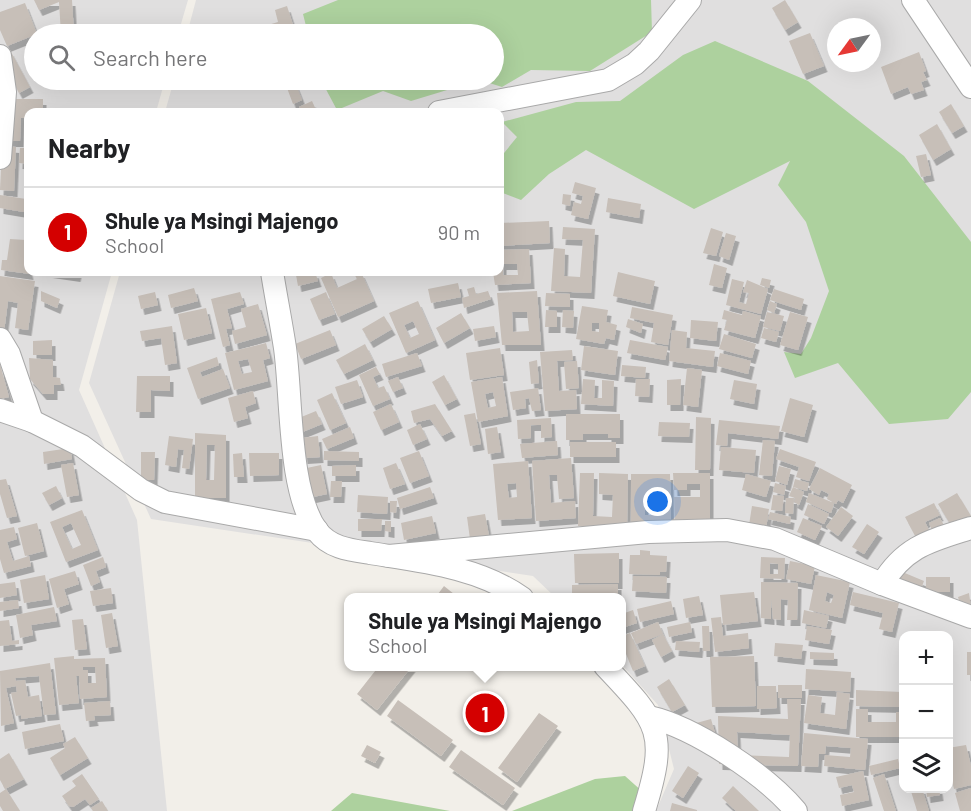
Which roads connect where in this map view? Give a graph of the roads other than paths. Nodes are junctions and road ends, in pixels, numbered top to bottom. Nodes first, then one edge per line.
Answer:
1 (690, 0) edge
2 (914, 0) edge
3 (0, 56) edge
4 (971, 87) edge
5 (460, 108) edge
6 (0, 158) edge
7 (273, 276) edge
8 (0, 339) edge
9 (0, 410) edge
10 (32, 421) junction
11 (971, 528) edge
12 (317, 531) junction
13 (389, 556) junction
14 (882, 584) junction
15 (515, 593) edge
16 (971, 617) edge
17 (610, 671) edge
18 (649, 717) junction
19 (644, 811) edge
20 (796, 811) edge

1 - 5 street
2 - 4 street
3 - 6 street
7 - 12 street
8 - 10 street
9 - 10 street
10 - 12 street
11 - 14 street
12 - 13 street
13 - 14 street
13 - 15 street
14 - 16 street
17 - 18 street
18 - 19 street
18 - 20 street

